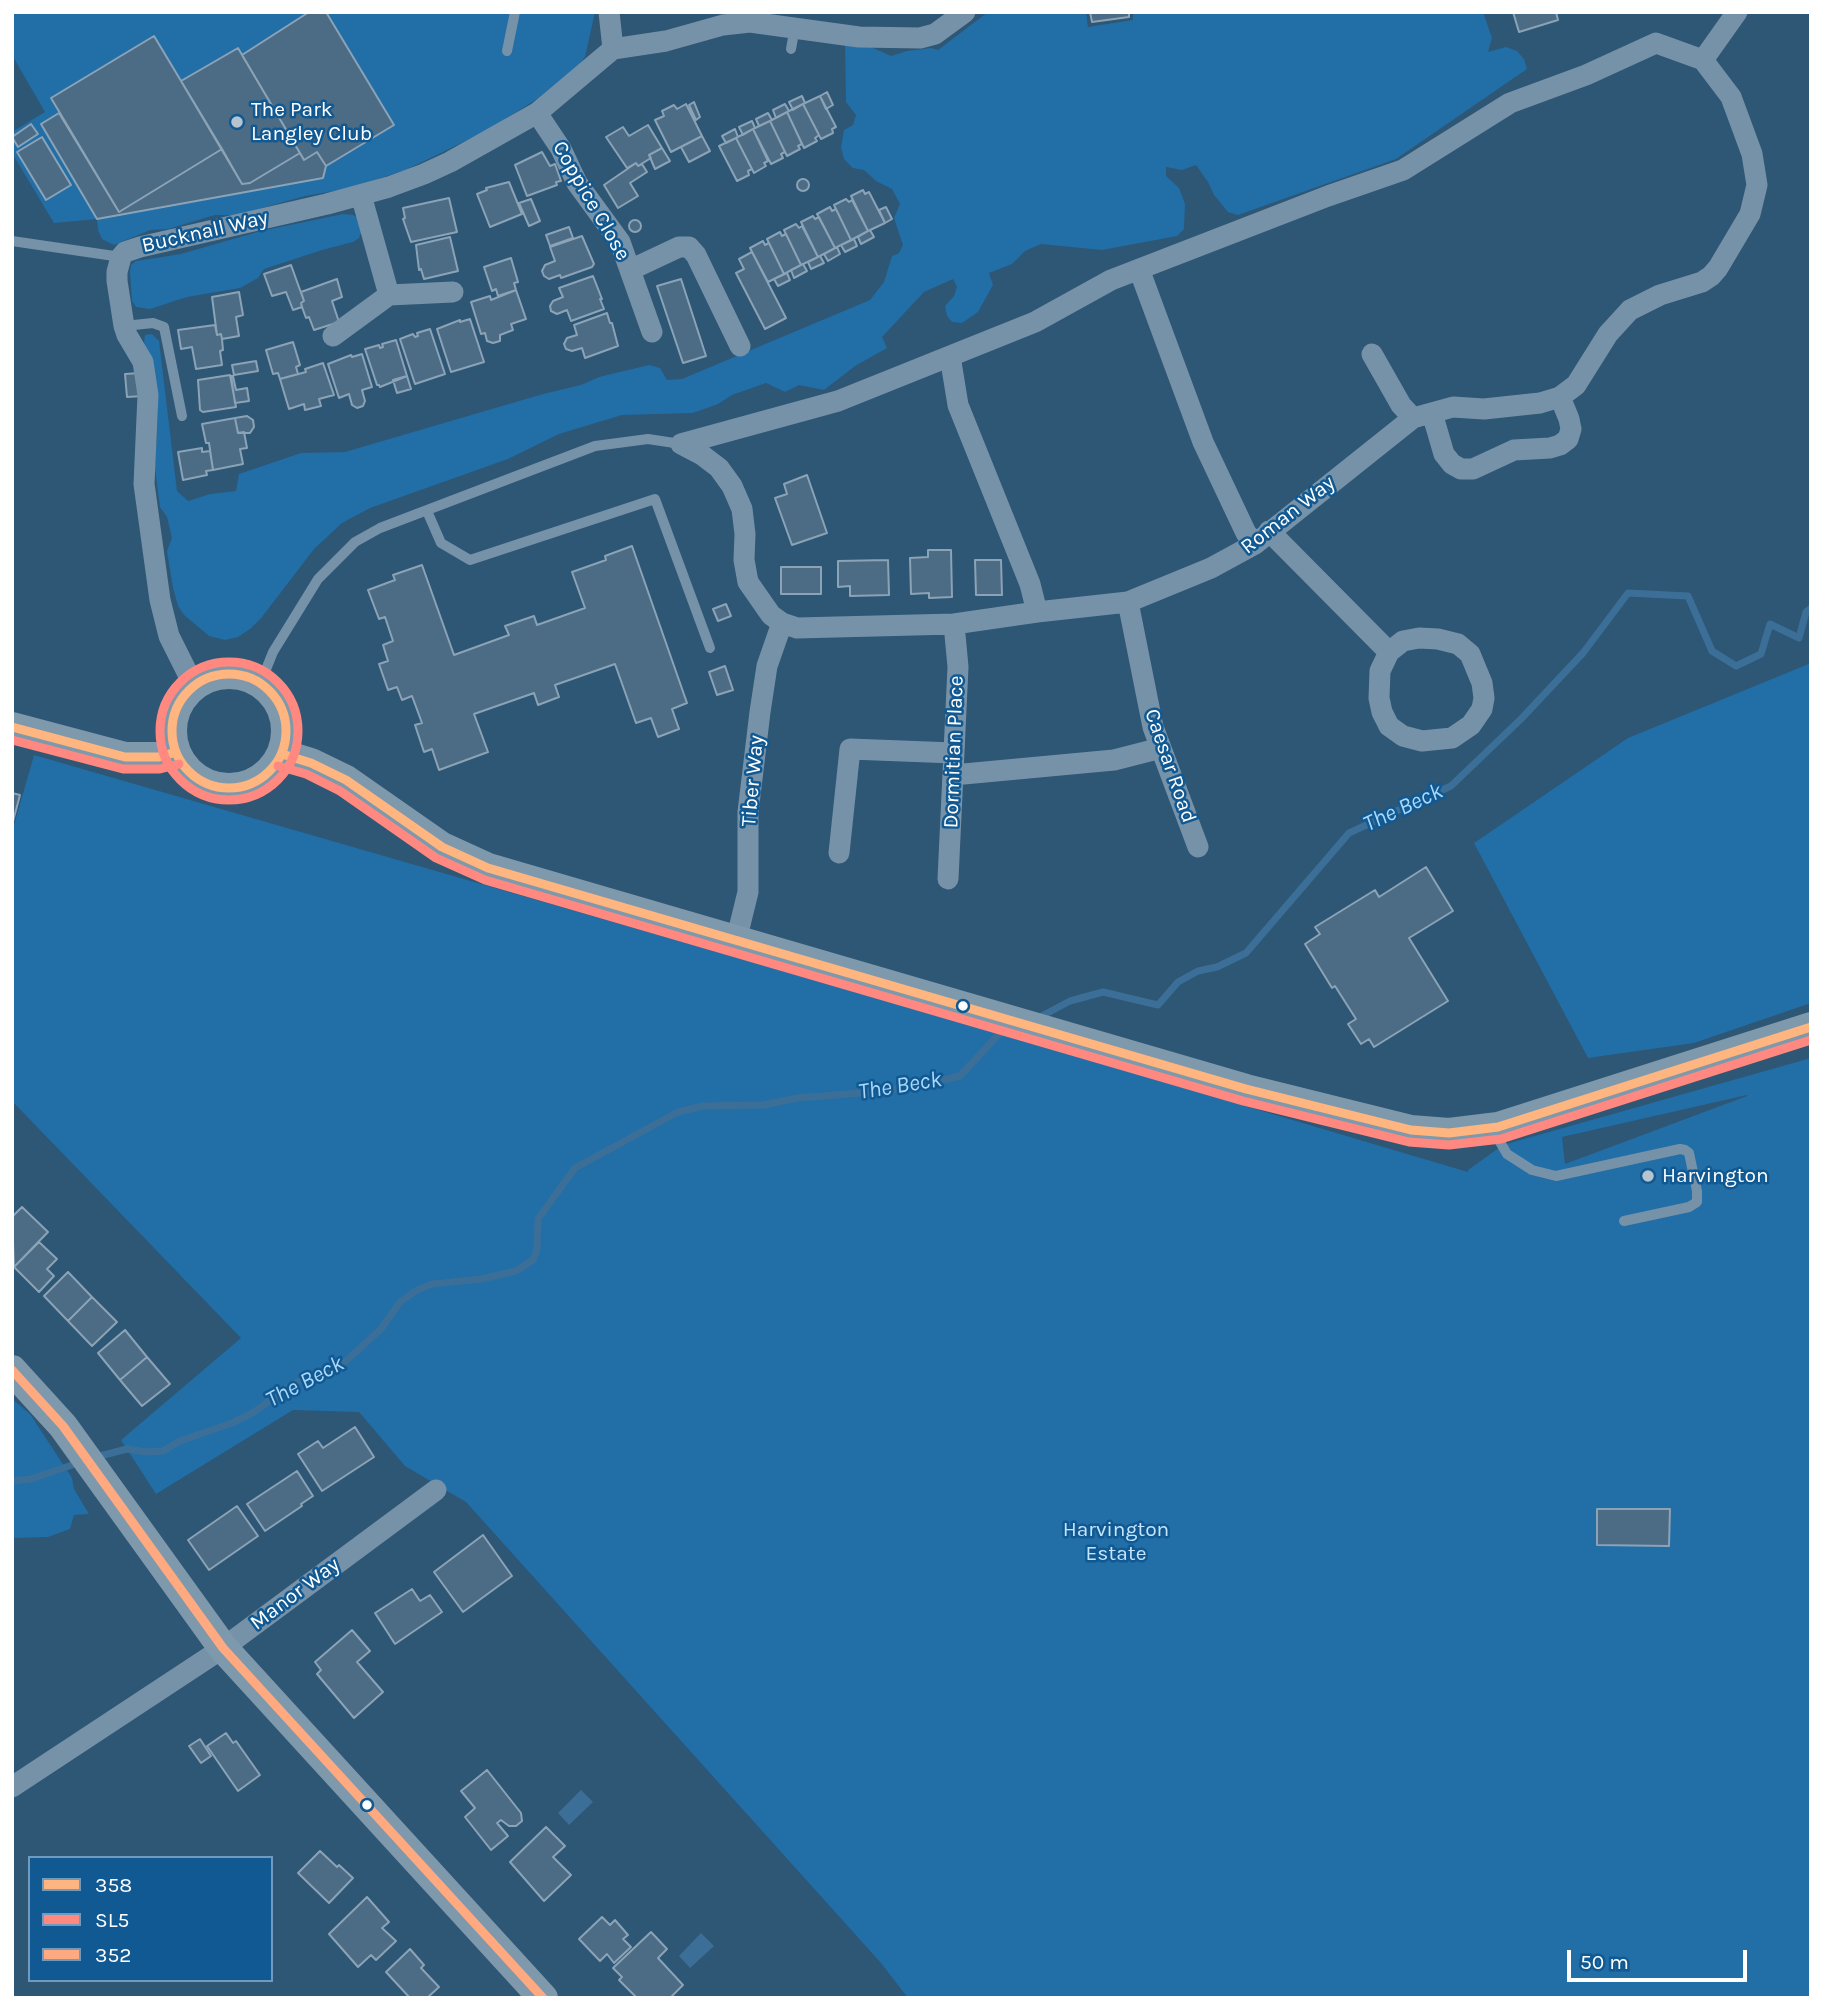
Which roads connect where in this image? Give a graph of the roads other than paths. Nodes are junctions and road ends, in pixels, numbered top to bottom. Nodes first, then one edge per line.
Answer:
1 (515, 12) edge
2 (609, 12) edge
3 (965, 12) edge
4 (1737, 12) edge
5 (794, 27) junction
6 (613, 49) junction
7 (791, 50) dead end
8 (507, 51) dead end
9 (1703, 60) junction
10 (537, 113) junction
11 (360, 195) junction
12 (12, 241) edge
13 (121, 257) junction
14 (1139, 269) junction
15 (630, 270) junction
16 (453, 292) dead end
17 (389, 295) junction
18 (124, 326) junction
19 (652, 332) dead end
20 (333, 336) dead end
21 (740, 346) dead end
22 (1372, 354) dead end
23 (950, 356) junction
24 (1560, 397) junction
25 (1423, 415) junction
26 (182, 416) dead end
27 (681, 444) junction
28 (427, 511) junction
29 (1262, 537) junction
30 (1128, 602) junction
31 (1037, 612) junction
32 (782, 623) junction
33 (954, 624) junction
34 (710, 648) dead end
35 (1389, 652) junction
36 (261, 682) junction
37 (194, 686) junction
38 (12, 727) edge
39 (1161, 748) junction
40 (176, 752) junction
41 (954, 752) junction
42 (282, 754) junction
43 (953, 775) junction
44 (1198, 847) dead end
45 (839, 853) dead end
46 (948, 879) dead end
47 (736, 941) junction
48 (1811, 1027) edge
49 (1498, 1127) junction
50 (1625, 1221) dead end
51 (12, 1370) edge
52 (436, 1490) dead end
53 (223, 1648) junction
54 (12, 1787) edge
55 (543, 1998) edge

1 - 8 lane
2 - 6 street
3 - 5 street
4 - 9 street
5 - 6 street
5 - 7 lane
6 - 10 street, Bucknall Way
9 - 14 street
9 - 24 street
10 - 11 street, Bucknall Way
10 - 15 street, Coppice Close
11 - 13 street, Bucknall Way
11 - 17 street
12 - 13 lane
13 - 18 street, Bucknall Way
14 - 23 street
14 - 29 street
15 - 19 street, Coppice Close
15 - 21 street
16 - 17 street
17 - 20 street
18 - 26 lane
18 - 37 street, Bucknall Way
22 - 25 street
23 - 27 street
23 - 31 street
24 - 25 street, Roman Way
24 - 25 street
25 - 29 street, Roman Way
27 - 28 lane
27 - 32 street
28 - 34 lane
28 - 36 lane
29 - 30 street, Roman Way
29 - 35 street
30 - 31 street, Roman Way
30 - 39 street, Caesar Road
31 - 33 street, Roman Way
32 - 33 street, Roman Way
32 - 47 street, Tiber Way
33 - 41 street, Dormitian Place
35 - 35 street
36 - 37 main road
36 - 42 main road
37 - 40 main road
38 - 40 main road
39 - 43 street
39 - 44 street, Caesar Road
40 - 42 main road
41 - 43 street, Dormitian Place
41 - 45 street
42 - 47 main road
43 - 46 street, Dormitian Place
47 - 49 main road
48 - 49 main road
49 - 50 lane
51 - 53 main road
52 - 53 street, Manor Way
53 - 54 street, Manor Way
53 - 55 main road

